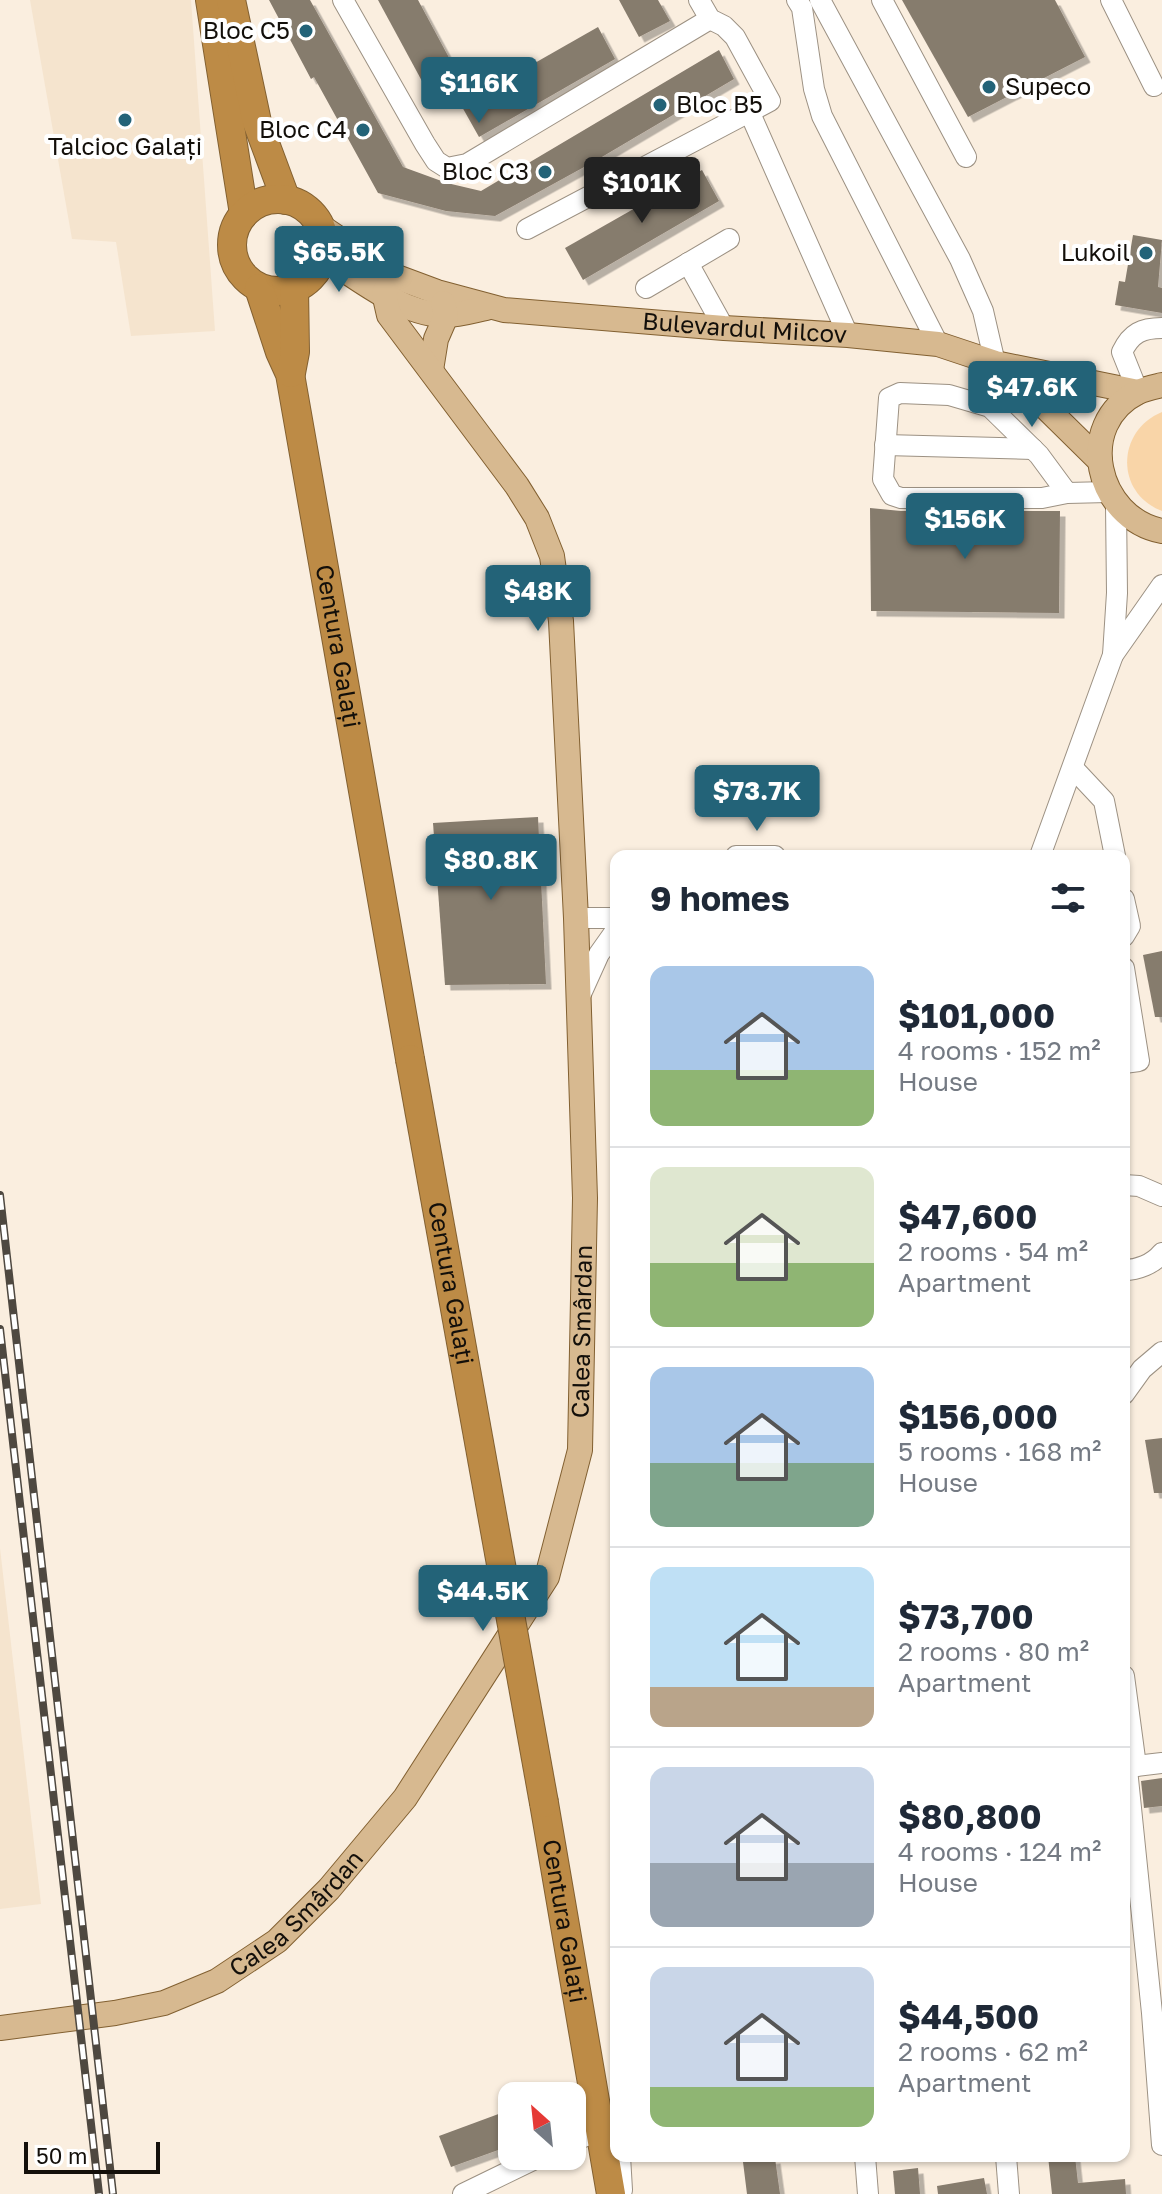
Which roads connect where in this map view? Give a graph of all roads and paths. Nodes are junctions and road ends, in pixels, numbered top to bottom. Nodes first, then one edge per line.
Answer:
1 (210, 0) edge
2 (231, 0) edge
3 (343, 0) edge
4 (699, 0) edge
5 (797, 0) edge
6 (820, 0) edge
7 (882, 0) edge
8 (1111, 0) edge
9 (710, 19) junction
10 (1154, 86) dead end
11 (749, 111) junction
12 (966, 157) dead end
13 (286, 200) junction
14 (244, 214) junction
15 (320, 226) junction
16 (527, 229) dead end
17 (729, 239) dead end
18 (323, 256) junction
19 (688, 263) junction
20 (386, 287) junction
21 (259, 288) junction
22 (294, 288) junction
23 (646, 288) dead end
24 (437, 292) junction
25 (492, 307) junction
26 (446, 316) junction
27 (724, 328) junction
28 (1162, 328) edge
29 (848, 335) junction
30 (938, 344) junction
31 (995, 363) junction
32 (431, 370) junction
33 (290, 374) junction
34 (1162, 385) edge
35 (1138, 392) junction
36 (885, 445) junction
37 (1033, 449) junction
38 (1100, 461) junction
39 (1067, 493) junction
40 (1112, 498) junction
41 (1162, 531) edge
42 (1162, 585) edge
43 (1113, 655) junction
44 (1074, 769) junction
45 (1042, 850) edge
46 (1114, 850) edge
47 (576, 918) junction
48 (610, 918) edge
49 (610, 938) edge
50 (579, 999) junction
51 (1130, 1017) edge
52 (1130, 1062) edge
53 (1130, 1185) edge
54 (1162, 1196) edge
55 (1162, 1253) edge
56 (1130, 1270) edge
57 (1162, 1352) edge
58 (1130, 1386) edge
59 (1162, 1763) edge
60 (1130, 1769) edge
61 (1130, 1778) edge
62 (1157, 2013) edge
63 (0, 2028) edge
64 (599, 2130) junction
65 (586, 2136) edge
66 (1162, 2145) edge
67 (620, 2162) edge
68 (865, 2162) edge
69 (1006, 2162) edge
70 (512, 2170) edge
71 (463, 2194) edge
72 (611, 2194) edge
73 (623, 2194) edge
74 (868, 2194) edge
75 (1009, 2194) edge

1 - 14 highway
2 - 13 highway
3 - 9 street
4 - 9 street
5 - 30 street
6 - 31 street
7 - 12 street
8 - 10 street
9 - 11 street
11 - 16 street
11 - 29 street
13 - 14 highway
13 - 15 highway
14 - 21 highway
15 - 18 highway
15 - 20 main road, Bulevardul Milcov
17 - 19 street
18 - 20 main road, Bulevardul Milcov
18 - 22 highway
19 - 23 street
19 - 27 street
20 - 24 main road, Bulevardul Milcov
20 - 26 main road
20 - 32 main road, Calea Smârdan
21 - 22 highway
21 - 33 highway, Centura Galați
22 - 33 highway, Centura Galați
24 - 25 main road, Bulevardul Milcov
24 - 26 main road
25 - 26 main road, Bulevardul Milcov
25 - 27 main road, Bulevardul Milcov
26 - 32 main road
27 - 29 main road, Bulevardul Milcov
28 - 35 street
29 - 30 main road, Bulevardul Milcov
30 - 31 main road, Bulevardul Milcov
31 - 35 main road, Bulevardul Milcov
31 - 38 main road, Bulevardul Milcov
32 - 47 main road, Calea Smârdan
33 - 64 highway, Centura Galați, bridge
34 - 35 main road
35 - 38 main road
36 - 37 street
36 - 37 street
36 - 39 street
37 - 39 street
38 - 40 main road
39 - 40 street
40 - 41 main road
40 - 43 street
42 - 43 street
43 - 44 street
44 - 45 street
44 - 46 street
47 - 48 street
47 - 50 main road, Calea Smârdan
49 - 50 street
50 - 63 main road, Calea Smârdan
51 - 52 street
53 - 54 street
55 - 56 street
57 - 58 street
59 - 60 street
61 - 62 street
62 - 66 street
64 - 65 street
64 - 72 highway, Centura Galați
67 - 73 street
68 - 74 street
69 - 75 street
70 - 71 street

